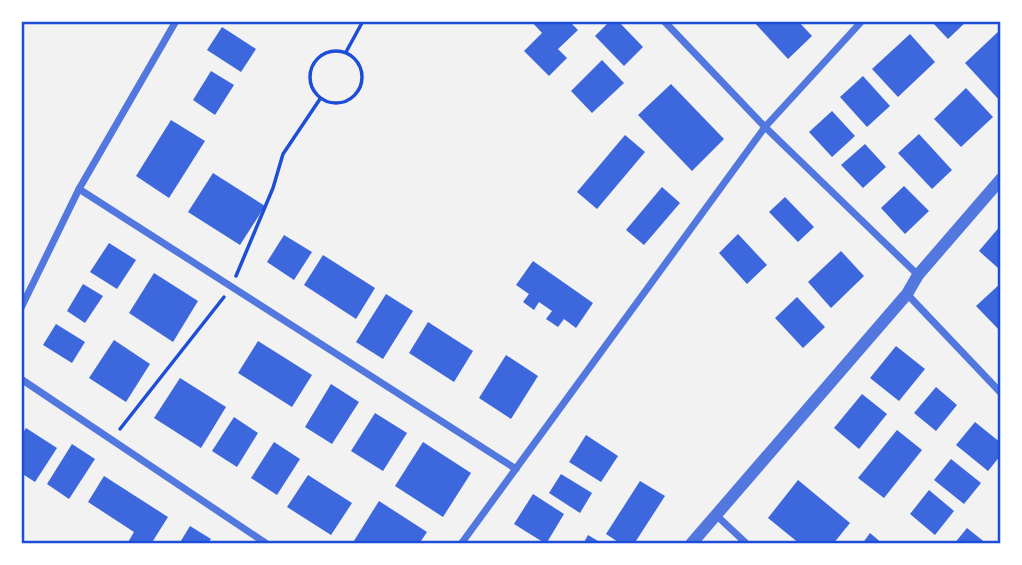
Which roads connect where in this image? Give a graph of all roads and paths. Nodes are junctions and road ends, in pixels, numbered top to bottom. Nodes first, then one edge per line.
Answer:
1 (176, 21) edge
2 (363, 21) edge
3 (664, 21) edge
4 (862, 21) edge
5 (346, 52) junction
6 (765, 127) junction
7 (1001, 179) edge
8 (79, 189) junction
9 (918, 275) junction
10 (906, 294) junction
11 (21, 308) edge
12 (21, 379) edge
13 (1001, 393) edge
14 (516, 469) junction
15 (716, 515) junction
16 (267, 544) edge
17 (461, 544) edge
18 (691, 544) edge
19 (747, 544) edge

1 - 8 street
2 - 5 path
3 - 6 street
4 - 6 street
5 - 5 path
6 - 9 street
6 - 14 street
7 - 9 street
8 - 11 street
8 - 14 street
9 - 10 street
10 - 13 street
10 - 15 street
12 - 16 street
14 - 17 street
15 - 18 street
15 - 19 street

